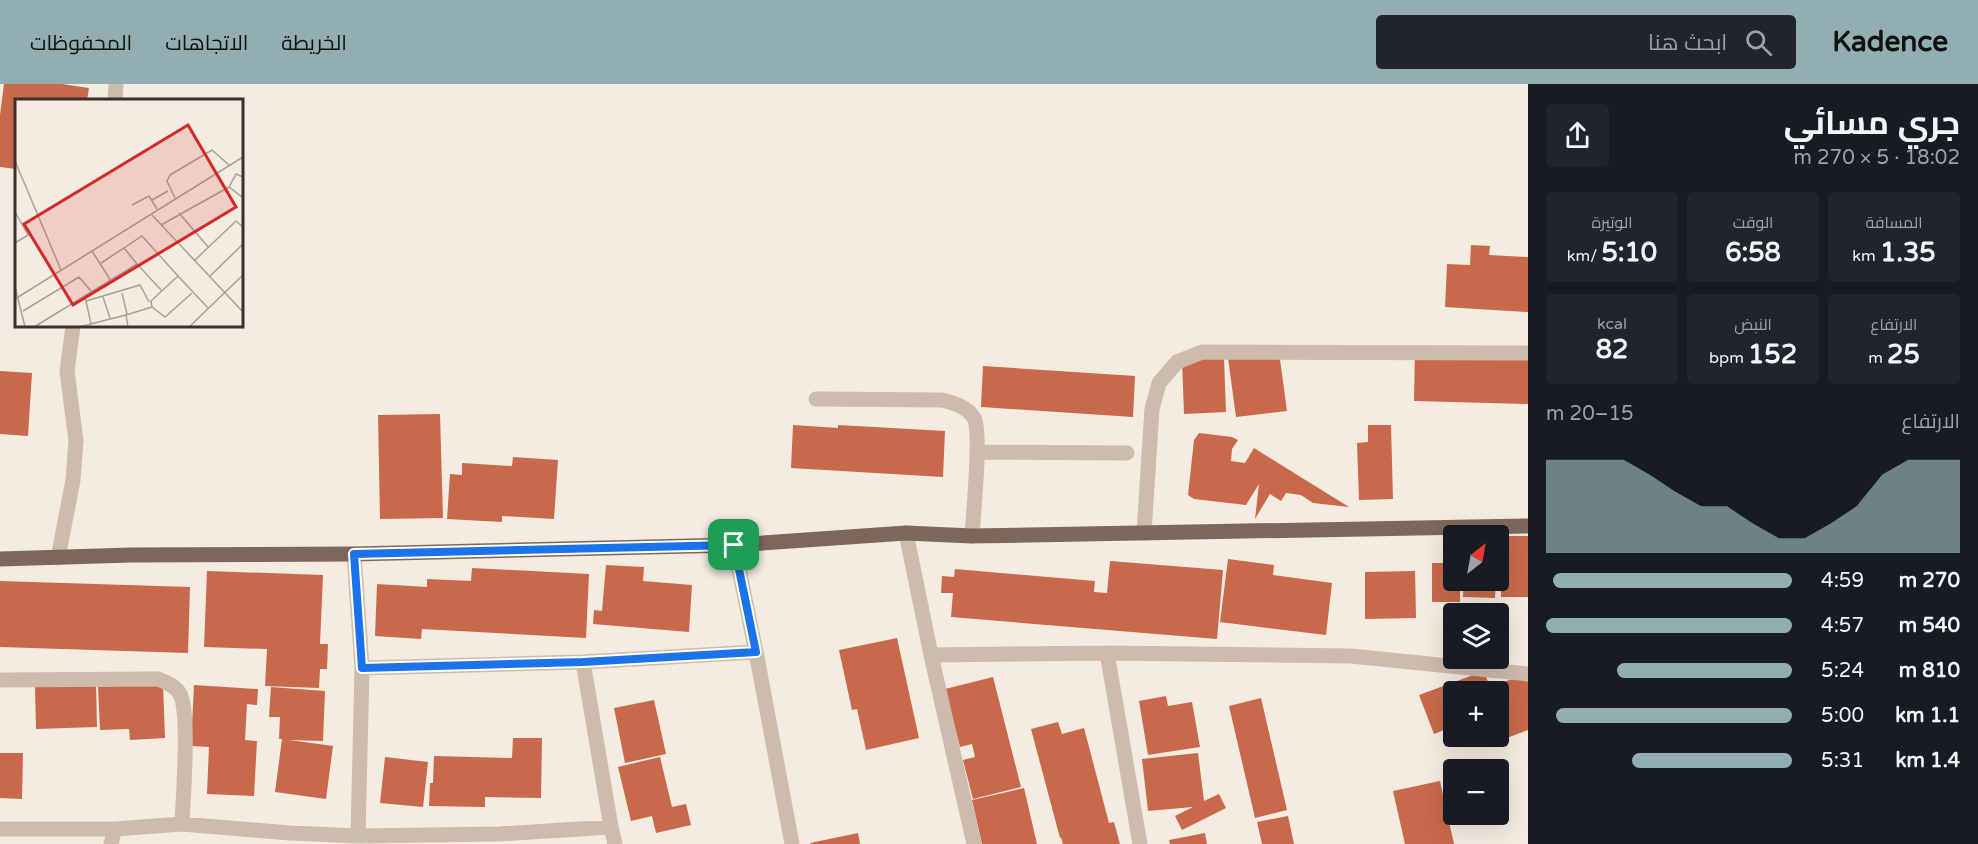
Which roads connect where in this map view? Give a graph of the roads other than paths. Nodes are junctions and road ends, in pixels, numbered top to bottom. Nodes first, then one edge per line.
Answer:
1 (116, 84) edge
2 (115, 99) edge
3 (73, 327) edge
4 (1528, 353) edge
5 (816, 399) dead end
6 (977, 452) junction
7 (1127, 453) dead end
8 (1528, 526) edge
9 (906, 533) junction
10 (1144, 533) junction
11 (972, 536) junction
12 (734, 545) junction
13 (354, 554) junction
14 (58, 558) junction
15 (0, 559) edge
16 (756, 652) junction
17 (1107, 653) junction
18 (931, 655) junction
19 (583, 662) junction
20 (362, 668) junction
21 (1528, 674) edge
22 (0, 680) edge
23 (182, 824) junction
24 (611, 827) junction
25 (0, 829) edge
26 (358, 836) junction
27 (113, 837) edge
28 (615, 844) edge
29 (792, 844) edge
30 (974, 844) edge
31 (1140, 844) edge

1 - 2 street
3 - 14 street
4 - 10 street
5 - 6 street
6 - 7 street
6 - 11 street
8 - 10 main road
9 - 11 main road
9 - 12 main road
9 - 18 street
10 - 11 main road
12 - 13 main road
12 - 16 street
13 - 14 main road
13 - 20 street
14 - 15 main road
16 - 19 street
16 - 29 street
17 - 18 street
17 - 21 street
17 - 31 street
18 - 30 street
19 - 20 street
19 - 24 street
20 - 26 street
22 - 23 street
23 - 26 street
23 - 27 street
24 - 26 street
24 - 28 street
25 - 27 street

